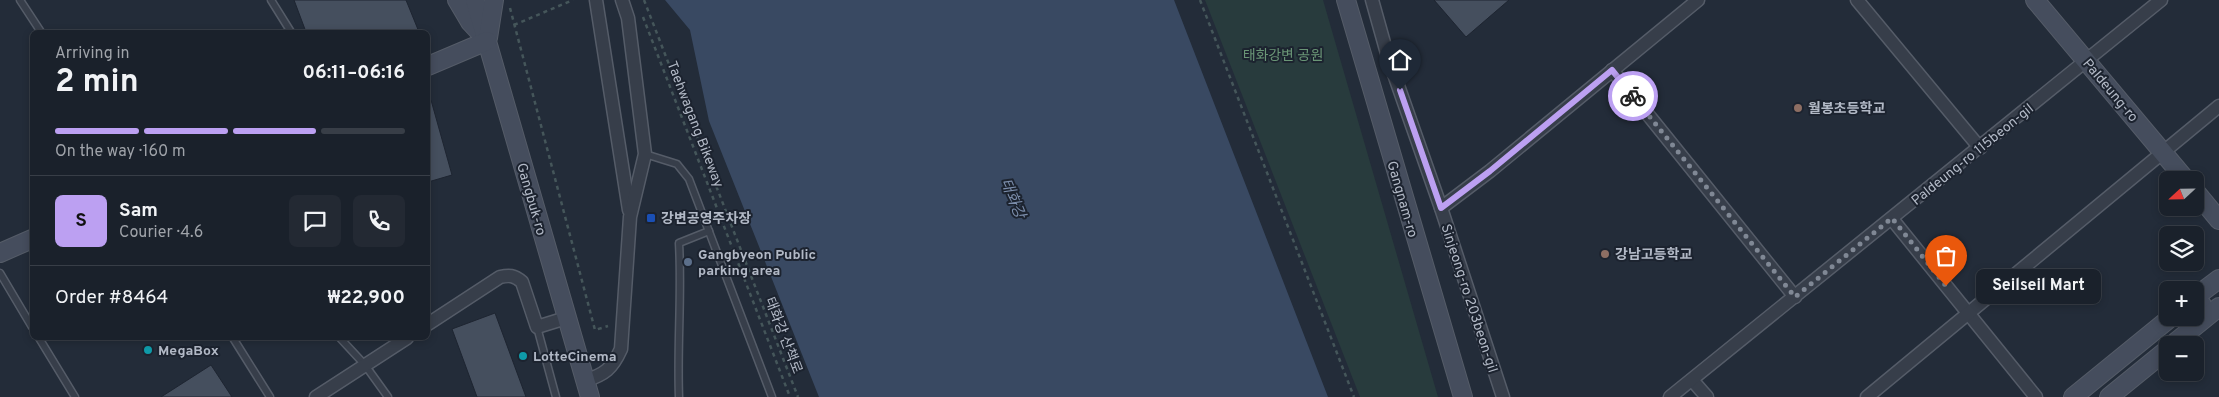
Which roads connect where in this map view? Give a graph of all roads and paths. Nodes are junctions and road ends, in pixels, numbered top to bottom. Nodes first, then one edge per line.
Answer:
1 (20, 0) edge
2 (271, 0) edge
3 (457, 0) edge
4 (476, 0) edge
5 (494, 0) edge
6 (508, 0) edge
7 (572, 0) edge
8 (596, 0) edge
9 (622, 0) edge
10 (644, 0) edge
11 (1200, 0) edge
12 (1346, 0) edge
13 (1372, 0) edge
14 (1698, 0) edge
15 (1857, 0) edge
16 (2035, 0) edge
17 (2161, 0) edge
18 (642, 16) dead end
19 (514, 25) junction
20 (40, 30) edge
21 (290, 30) edge
22 (487, 41) junction
23 (2087, 62) junction
24 (430, 65) edge
25 (1612, 70) junction
26 (2219, 106) edge
27 (1980, 148) junction
28 (2164, 152) junction
29 (645, 154) junction
30 (2179, 171) edge
31 (2204, 202) edge
32 (1441, 208) junction
33 (630, 217) junction
34 (1892, 218) junction
35 (2219, 220) edge
36 (709, 231) junction
37 (30, 240) edge
38 (0, 253) edge
39 (0, 273) edge
40 (2219, 279) edge
41 (2204, 290) edge
42 (1795, 297) junction
43 (2219, 307) edge
44 (1968, 313) junction
45 (566, 318) junction
46 (430, 323) edge
47 (30, 324) edge
48 (2159, 326) edge
49 (2193, 326) edge
50 (537, 327) junction
51 (595, 330) dead end
52 (2182, 336) edge
53 (2183, 336) edge
54 (40, 340) edge
55 (235, 340) edge
56 (342, 340) edge
57 (404, 340) edge
58 (2159, 356) edge
59 (365, 365) junction
60 (1692, 380) junction
61 (587, 389) edge
62 (75, 397) edge
63 (270, 397) edge
64 (316, 397) edge
65 (388, 397) edge
66 (556, 397) edge
67 (679, 397) edge
68 (772, 397) edge
69 (790, 397) edge
70 (798, 397) edge
71 (1354, 397) edge
72 (1463, 397) edge
73 (1503, 397) edge
74 (1670, 397) edge
75 (1707, 397) edge
76 (1866, 397) edge
77 (2036, 397) edge
78 (2073, 397) edge
79 (2109, 397) edge

1 - 20 lane
2 - 21 lane
3 - 22 main road
4 - 22 main road, Gangbuk-ro
5 - 22 main road
6 - 19 path
7 - 19 path
8 - 33 street
9 - 29 street
10 - 70 path, 태화강 산책로
11 - 71 path
12 - 72 main road, Gangnam-ro
13 - 32 street, Sinjeong-ro 203beon-gil
14 - 25 street
15 - 27 street
16 - 23 main road, Paldeung-ro
17 - 23 street, Paldeung-ro 115beon-gil
18 - 69 path, Taehwagang Bikeway
19 - 51 path
22 - 24 main road
22 - 45 main road, Gangbuk-ro
23 - 27 street, Paldeung-ro 115beon-gil
23 - 28 main road, Paldeung-ro
25 - 32 street
25 - 42 street
26 - 28 street
27 - 34 street, Paldeung-ro 115beon-gil
28 - 30 main road, Paldeung-ro
28 - 44 street
29 - 33 street
29 - 36 lane
31 - 35 main road
32 - 73 street, Sinjeong-ro 203beon-gil
33 - 61 street
34 - 42 street, Paldeung-ro 115beon-gil
34 - 44 street
36 - 67 lane
36 - 68 lane
37 - 38 main road
39 - 47 lane
40 - 41 main road
42 - 60 street, Paldeung-ro 115beon-gil
43 - 53 main road
44 - 76 street
44 - 77 street
45 - 50 street
45 - 61 main road, Gangbuk-ro
46 - 50 street
48 - 78 main road
49 - 52 main road
50 - 66 lane
54 - 62 lane
55 - 63 lane
56 - 59 lane
57 - 59 street
58 - 79 main road
59 - 64 street
59 - 65 lane
60 - 74 street, Paldeung-ro 115beon-gil
60 - 75 street

